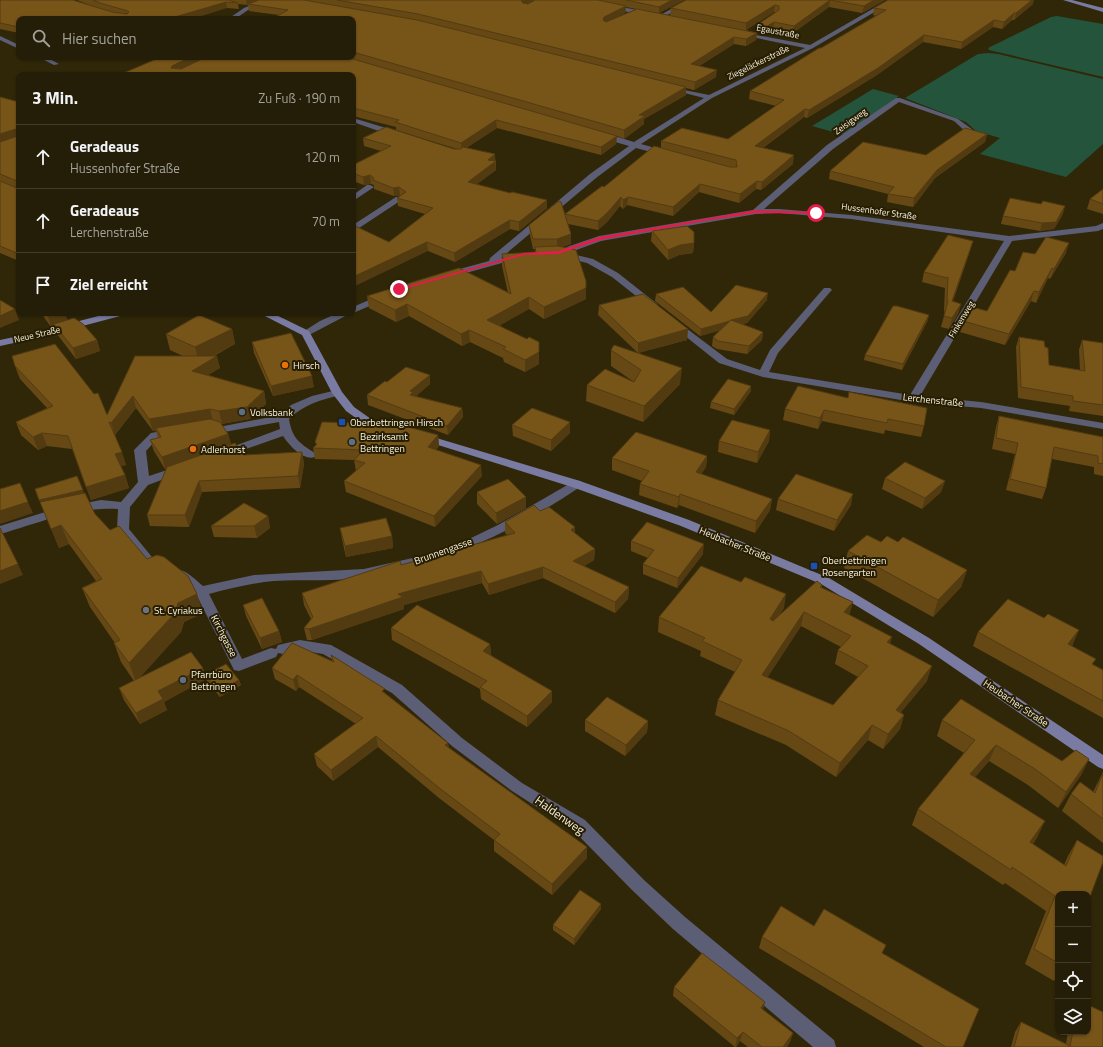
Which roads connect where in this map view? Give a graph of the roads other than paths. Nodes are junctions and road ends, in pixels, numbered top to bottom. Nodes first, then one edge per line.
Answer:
1 (269, 0) edge
2 (691, 0) edge
3 (892, 0) edge
4 (1066, 0) edge
5 (606, 6) edge
6 (1103, 10) edge
7 (635, 12) junction
8 (234, 16) edge
9 (660, 17) junction
10 (624, 18) edge
11 (667, 18) edge
12 (752, 30) edge
13 (732, 31) edge
14 (747, 34) junction
15 (0, 38) edge
16 (16, 46) edge
17 (811, 47) junction
18 (47, 60) edge
19 (56, 64) dead end
20 (664, 86) edge
21 (710, 97) junction
22 (356, 121) edge
23 (969, 130) edge
24 (592, 133) edge
25 (406, 137) edge
26 (635, 146) junction
27 (673, 156) edge
28 (370, 187) edge
29 (356, 197) edge
30 (399, 199) edge
31 (756, 212) junction
32 (356, 226) edge
33 (1101, 228) edge
34 (1009, 239) junction
35 (555, 253) joint
36 (524, 254) edge
37 (489, 263) junction
38 (436, 279) edge
39 (827, 290) dead end
40 (393, 292) edge
41 (356, 309) edge
42 (110, 316) edge
43 (270, 316) edge
44 (339, 316) edge
45 (306, 334) junction
46 (0, 343) edge
47 (763, 374) junction
48 (337, 393) junction
49 (913, 399) junction
50 (284, 418) junction
51 (1103, 426) edge
52 (198, 428) edge
53 (184, 430) edge
54 (398, 430) edge
55 (285, 431) junction
56 (413, 434) edge
57 (311, 456) dead end
58 (211, 458) edge
59 (188, 466) edge
60 (144, 482) junction
61 (576, 484) junction
62 (124, 506) junction
63 (0, 530) edge
64 (201, 591) junction
65 (239, 666) joint
66 (1103, 763) edge
67 (827, 1047) edge

1 - 8 street
2 - 9 street
3 - 17 street, Ziegeläckerstraße
4 - 6 street
5 - 7 street
7 - 9 street
7 - 10 street
9 - 11 street
12 - 14 street
13 - 14 street, Egaustraße
14 - 17 street, Egaustraße
15 - 16 street
17 - 21 street, Ziegeläckerstraße
18 - 19 street
20 - 21 street
21 - 26 street, Ziegeläckerstraße
22 - 25 street
23 - 31 street, Zeisigweg
24 - 26 street
26 - 27 street
26 - 37 street, Ziegeläckerstraße
28 - 29 street
30 - 32 street
31 - 34 street, Hussenhofer Straße
31 - 35 street, Hussenhofer Straße
33 - 34 street, Hussenhofer Straße
34 - 49 street, Finkenweg
35 - 47 street, Lerchenstraße
36 - 37 street
37 - 38 street
39 - 47 street
40 - 41 street
42 - 46 street, Neue Straße
43 - 45 street
44 - 45 street
45 - 48 street
47 - 49 street, Lerchenstraße
48 - 50 street
48 - 54 street
49 - 51 street, Lerchenstraße
50 - 52 street
50 - 55 street
53 - 60 street
55 - 57 street
55 - 58 street
56 - 61 street, Heubacher Straße
59 - 60 street
60 - 62 street
61 - 64 street, Brunnengasse
61 - 66 street, Heubacher Straße
62 - 63 street
62 - 64 street, Kirchgasse
64 - 65 street, Kirchgasse
65 - 67 street, Haldenweg

